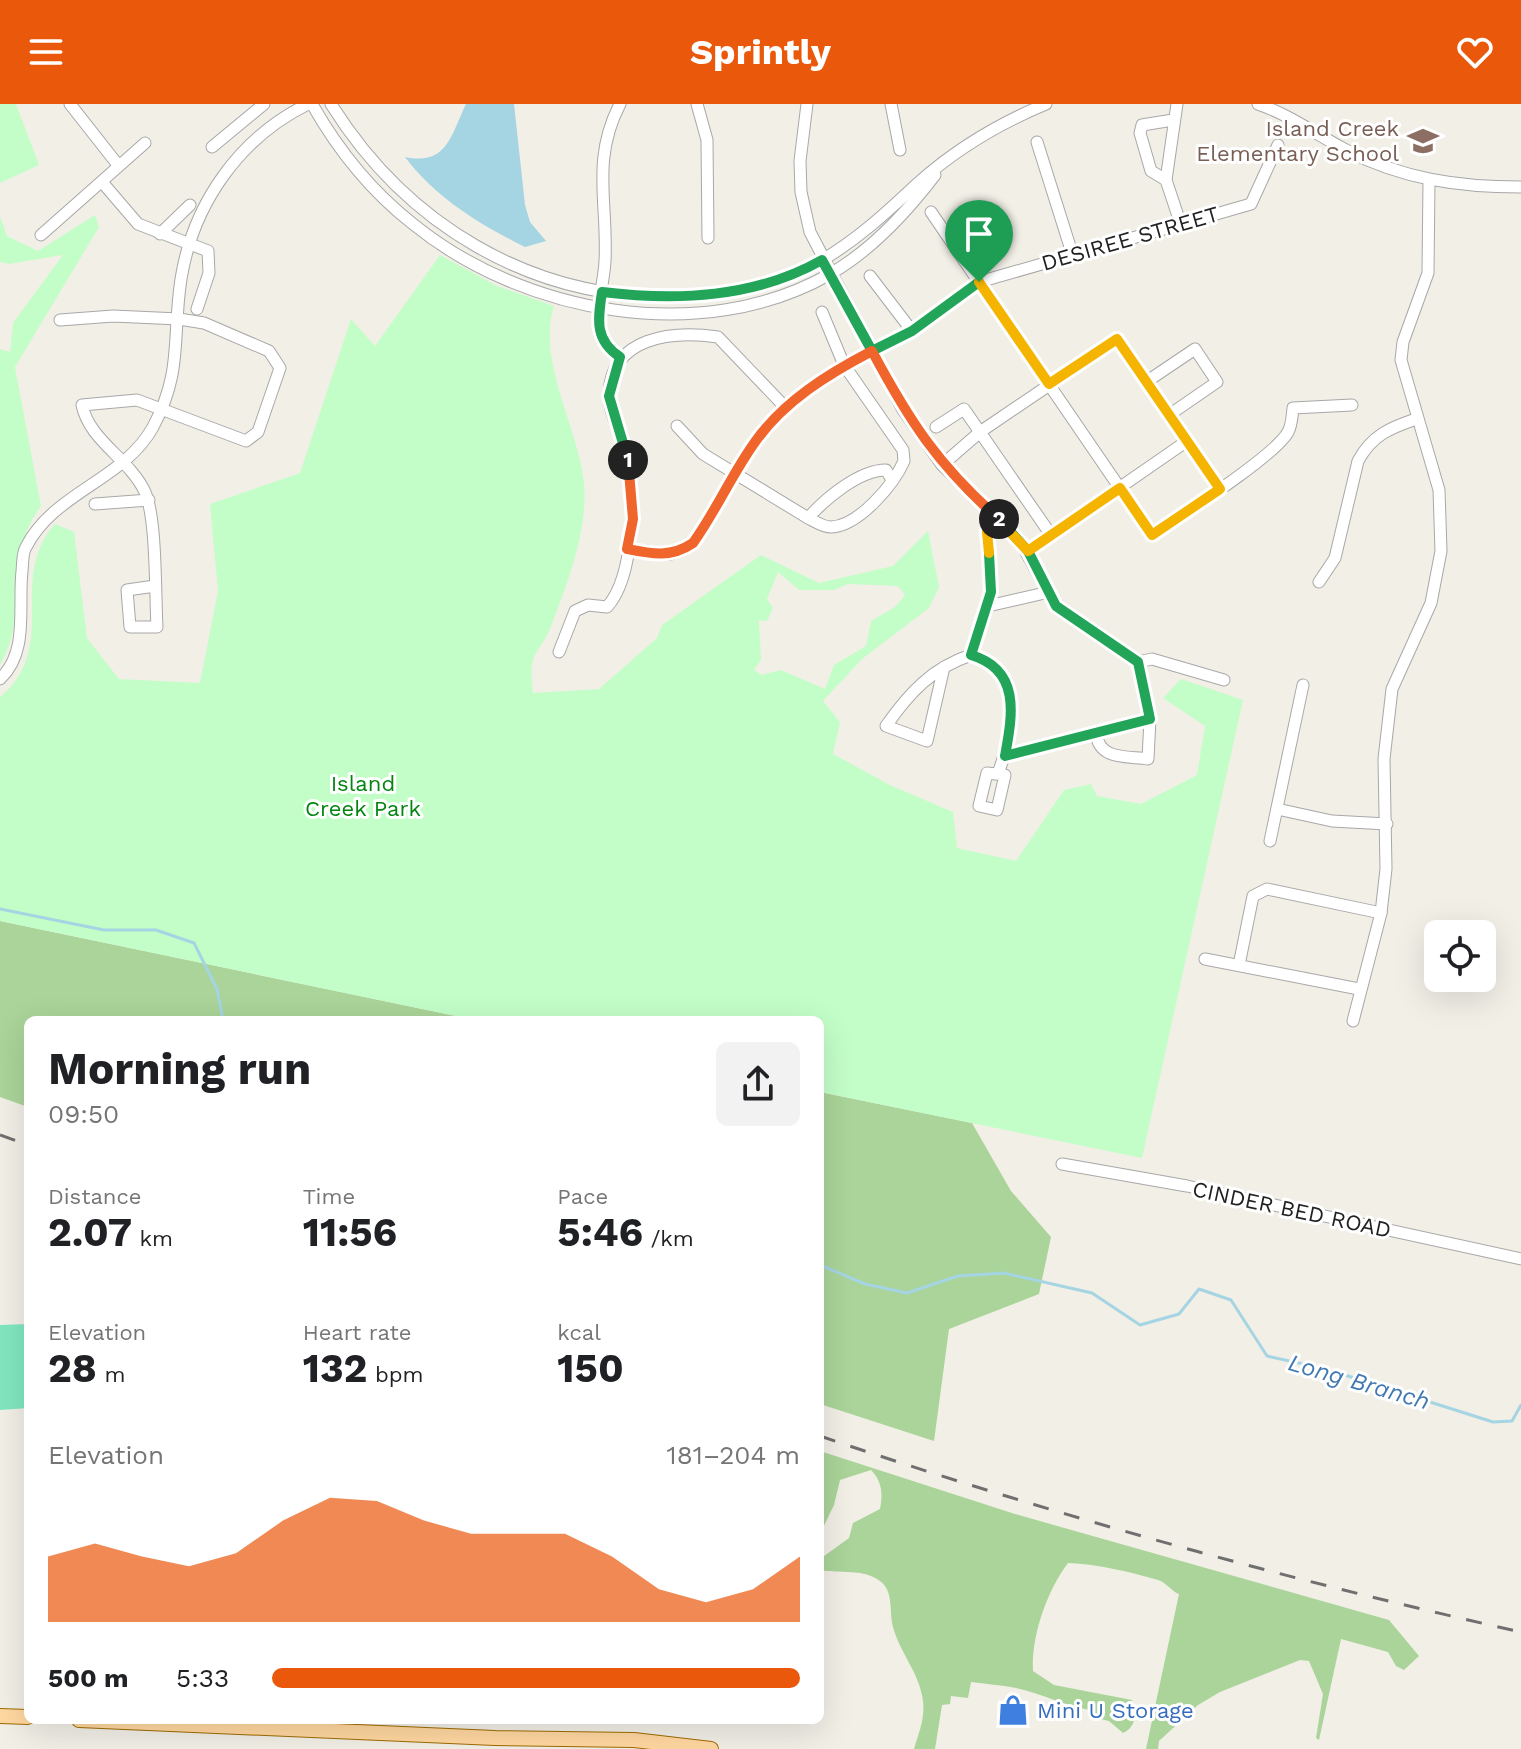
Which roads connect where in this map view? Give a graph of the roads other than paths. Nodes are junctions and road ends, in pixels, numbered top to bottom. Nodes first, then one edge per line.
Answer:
1 (70, 104) edge
2 (264, 104) edge
3 (310, 104) edge
4 (331, 104) edge
5 (620, 104) edge
6 (697, 104) edge
7 (807, 104) edge
8 (891, 104) edge
9 (1046, 104) edge
10 (1177, 104) edge
11 (1258, 104) edge
12 (1173, 120) junction
13 (228, 134) junction
14 (1037, 142) dead end
15 (145, 143) dead end
16 (1278, 145) dead end
17 (212, 147) dead end
18 (245, 150) junction
19 (900, 150) dead end
20 (118, 165) junction
21 (943, 165) junction
22 (1166, 180) junction
23 (1429, 181) junction
24 (102, 182) junction
25 (1521, 187) edge
26 (190, 205) dead end
27 (931, 212) dead end
28 (1180, 222) junction
29 (160, 234) junction
30 (41, 235) dead end
31 (708, 238) dead end
32 (189, 245) junction
33 (1072, 253) junction
34 (822, 260) junction
35 (830, 274) junction
36 (870, 276) dead end
37 (979, 282) junction
38 (602, 292) junction
39 (600, 307) junction
40 (197, 309) dead end
41 (822, 312) dead end
42 (179, 319) junction
43 (60, 320) dead end
44 (912, 331) junction
45 (872, 351) junction
46 (620, 357) junction
47 (844, 365) junction
48 (1146, 382) junction
49 (1049, 384) junction
50 (1352, 405) dead end
51 (785, 407) junction
52 (162, 411) junction
53 (1169, 415) junction
54 (1416, 419) junction
55 (677, 426) dead end
56 (936, 427) dead end
57 (980, 432) junction
58 (1187, 441) junction
59 (123, 463) junction
60 (942, 465) junction
61 (735, 476) junction
62 (892, 480) junction
63 (1120, 488) junction
64 (1220, 489) junction
65 (149, 500) junction
66 (95, 504) dead end
67 (991, 512) junction
68 (808, 518) junction
69 (1051, 535) junction
70 (627, 549) junction
71 (1028, 551) junction
72 (1319, 582) dead end
73 (155, 586) dead end
74 (1049, 592) junction
75 (988, 606) junction
76 (559, 652) dead end
77 (971, 655) junction
78 (1138, 662) junction
79 (944, 667) junction
80 (0, 679) edge
81 (1224, 680) dead end
82 (1303, 685) dead end
83 (1150, 719) junction
84 (1096, 734) junction
85 (1005, 756) junction
86 (998, 773) dead end
87 (1277, 809) junction
88 (1387, 824) junction
89 (1270, 841) dead end
90 (1381, 913) junction
91 (1205, 959) dead end
92 (1239, 965) junction
93 (1359, 989) junction
94 (1353, 1021) dead end
95 (1062, 1164) dead end
96 (1521, 1259) edge
97 (0, 1716) edge
98 (24, 1717) edge
99 (159, 1724) edge
100 (711, 1749) edge

1 - 20 street
2 - 13 street
3 - 18 street
3 - 39 street
4 - 38 street
5 - 38 street
6 - 31 street
7 - 34 street
8 - 19 street
9 - 21 street
10 - 12 street
11 - 23 street
12 - 22 street
12 - 22 street
13 - 17 street
13 - 18 street
14 - 33 street
15 - 20 street
16 - 28 street, DESIREE STREET
18 - 32 street
20 - 24 street
21 - 34 street
21 - 35 street
22 - 28 street
23 - 25 street
23 - 54 street
24 - 29 street
24 - 30 street
26 - 29 street
27 - 37 street
28 - 33 street, DESIREE STREET
29 - 32 street
32 - 40 street
32 - 42 street
33 - 37 street, DESIREE STREET
34 - 35 street
34 - 38 street
35 - 39 street
35 - 45 street
36 - 44 street
37 - 44 street, DESIREE STREET
37 - 49 street
38 - 39 street
39 - 46 street
41 - 47 street
42 - 43 street
42 - 52 street
42 - 52 street
44 - 45 street, DESIREE STREET
45 - 47 street, DESIREE STREET
45 - 60 street
46 - 51 street
46 - 70 street
47 - 51 street, DESIREE STREET
47 - 62 street
48 - 49 street
48 - 53 street
48 - 53 street
49 - 57 street
49 - 63 street
50 - 64 street
51 - 61 street, DESIREE STREET
52 - 59 street
52 - 59 street
53 - 58 street
54 - 72 street
54 - 88 street
55 - 61 street
56 - 57 street
57 - 60 street
57 - 69 street
58 - 63 street
58 - 64 street
59 - 65 street
59 - 80 street
60 - 67 street
61 - 68 street
61 - 70 street, DESIREE STREET
62 - 68 street
62 - 68 street
63 - 64 street
63 - 69 street
65 - 66 street
65 - 73 street
67 - 71 street
67 - 75 street
69 - 71 street
70 - 76 street
71 - 74 street
74 - 75 street
74 - 78 street
75 - 77 street
77 - 79 street
77 - 85 street
78 - 81 street
78 - 83 street
79 - 79 street
82 - 87 street
83 - 84 street
83 - 84 street
84 - 85 street
85 - 86 street
87 - 88 street
87 - 89 street
88 - 90 street
90 - 92 street
90 - 93 street
91 - 92 street
92 - 93 street
93 - 94 street
95 - 96 street, CINDER BED ROAD
97 - 98 main road
99 - 100 main road

